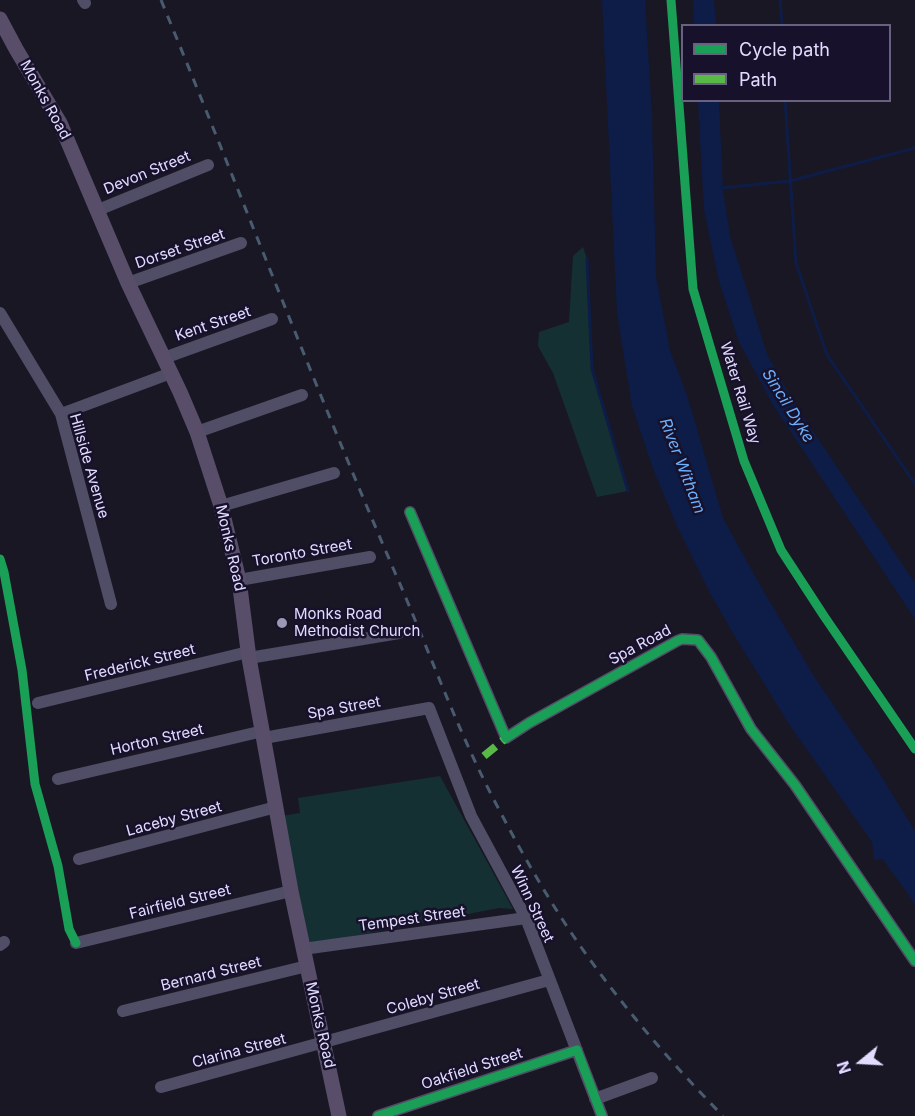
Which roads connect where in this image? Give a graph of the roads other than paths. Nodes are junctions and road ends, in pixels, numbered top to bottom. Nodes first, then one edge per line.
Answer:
1 (0, 19) edge
2 (208, 165) dead end
3 (98, 210) junction
4 (241, 243) dead end
5 (128, 282) junction
6 (0, 314) edge
7 (272, 320) dead end
8 (164, 358) junction
9 (171, 373) junction
10 (302, 395) dead end
11 (60, 414) junction
12 (197, 432) junction
13 (334, 473) dead end
14 (221, 506) junction
15 (410, 512) dead end
16 (370, 557) dead end
17 (239, 580) junction
18 (111, 604) dead end
19 (399, 633) dead end
20 (249, 655) junction
21 (38, 703) dead end
22 (429, 708) joint
23 (263, 735) junction
24 (58, 778) dead end
25 (276, 807) junction
26 (79, 859) dead end
27 (291, 891) junction
28 (526, 918) junction
29 (76, 943) dead end
30 (303, 949) junction
31 (915, 962) edge
32 (307, 966) junction
33 (549, 980) junction
34 (123, 1011) dead end
35 (324, 1043) junction
36 (577, 1050) junction
37 (652, 1078) dead end
38 (161, 1087) dead end
39 (595, 1099) junction
40 (339, 1116) edge
41 (378, 1116) edge
42 (602, 1116) edge

1 - 3 main road, Monks Road
2 - 3 street, Devon Street
3 - 5 main road, Monks Road
4 - 5 street, Dorset Street
5 - 8 main road, Monks Road
6 - 11 street, Hillside Avenue
7 - 8 street, Kent Street
8 - 9 main road, Monks Road
9 - 11 street
9 - 12 main road, Monks Road
10 - 12 street
11 - 18 street, Hillside Avenue
12 - 14 main road, Monks Road
13 - 14 street
14 - 17 main road, Monks Road
15 - 31 street, Spa Road
16 - 17 street, Toronto Street
17 - 20 main road, Monks Road
19 - 20 street, Frederick Street
20 - 21 street, Frederick Street
20 - 23 main road, Monks Road
22 - 23 street, Spa Street
22 - 28 street, Winn Street
23 - 24 street, Horton Street
23 - 25 main road, Monks Road
25 - 26 street, Laceby Street
25 - 27 main road, Monks Road
27 - 29 street, Fairfield Street
27 - 30 main road, Monks Road
28 - 30 street, Tempest Street
28 - 33 street, Winn Street
30 - 32 main road, Monks Road
32 - 34 street, Bernard Street
32 - 35 main road, Monks Road
33 - 35 street, Coleby Street
33 - 36 street, Winn Street
35 - 38 street, Clarina Street
35 - 40 main road, Monks Road
36 - 39 street, Winn Street
36 - 41 street, Oakfield Street
37 - 39 street
39 - 42 street, Winn Street

